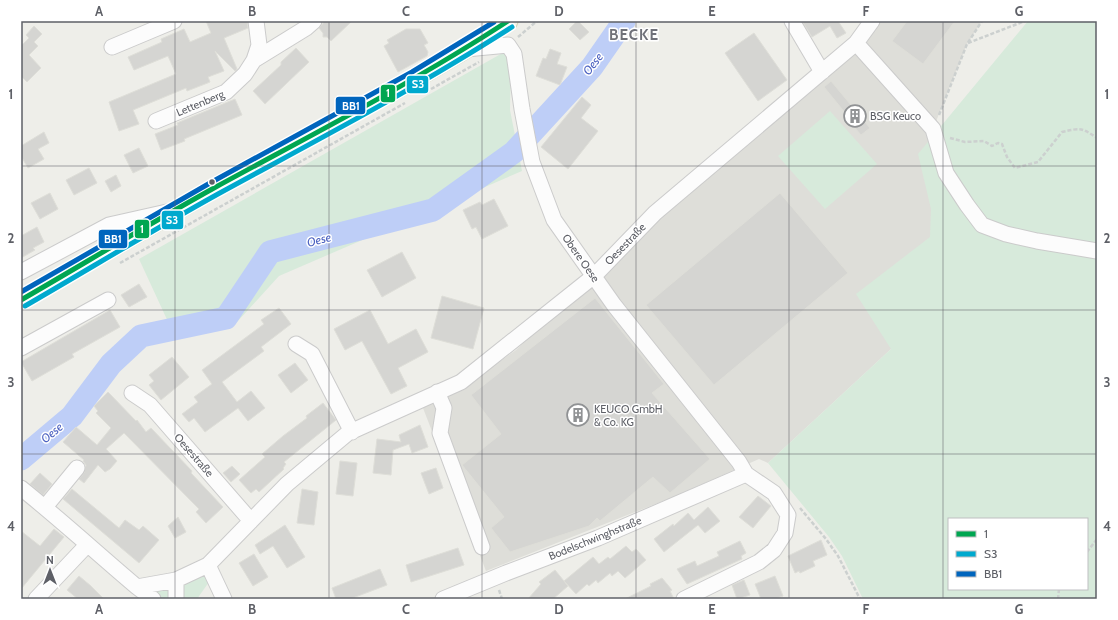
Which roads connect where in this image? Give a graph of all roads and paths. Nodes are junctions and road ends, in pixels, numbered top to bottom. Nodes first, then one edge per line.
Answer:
1 (174, 21) edge
2 (256, 21) edge
3 (314, 21) edge
4 (537, 21) edge
5 (792, 21) edge
6 (872, 21) edge
7 (982, 21) edge
8 (1025, 21) edge
9 (504, 22) edge
10 (856, 43) junction
11 (967, 44) junction
12 (112, 47) dead end
13 (466, 49) junction
14 (511, 49) junction
15 (254, 60) junction
16 (484, 60) dead end
17 (822, 72) junction
18 (428, 91) dead end
19 (407, 102) dead end
20 (156, 121) dead end
21 (933, 128) junction
22 (1097, 138) edge
23 (180, 209) junction
24 (1097, 251) edge
25 (116, 265) dead end
26 (21, 272) edge
27 (594, 276) junction
28 (21, 300) edge
29 (108, 300) dead end
30 (296, 344) dead end
31 (21, 348) edge
32 (437, 392) junction
33 (132, 394) dead end
34 (352, 432) junction
35 (77, 468) dead end
36 (746, 474) junction
37 (21, 487) edge
38 (796, 503) dead end
39 (45, 507) junction
40 (251, 521) junction
41 (1097, 539) edge
42 (87, 545) junction
43 (482, 547) dead end
44 (1088, 551) edge
45 (208, 564) junction
46 (176, 580) junction
47 (138, 587) junction
48 (36, 599) edge
49 (153, 599) edge
50 (176, 599) edge
51 (224, 599) edge
52 (443, 599) edge
53 (684, 599) edge
54 (860, 599) edge

1 - 12 street
2 - 15 street, Lettenberg
3 - 15 street, Lettenberg
4 - 14 path
5 - 17 street
6 - 10 street, Oesestraße
7 - 11 path
8 - 11 path
9 - 13 main road
10 - 17 street, Oesestraße
10 - 21 street
11 - 21 path
13 - 14 street
13 - 23 main road
14 - 27 street, Obere Oese
15 - 20 street, Lettenberg
16 - 18 path
17 - 27 street, Oesestraße
19 - 25 path
21 - 22 path
21 - 24 street
23 - 26 street
23 - 28 main road
27 - 32 street, Oesestraße
27 - 36 street, Obere Oese
29 - 31 street
30 - 34 street
32 - 34 street, Oesestraße
32 - 43 street
33 - 40 street, Oesestraße
34 - 40 street, Oesestraße
35 - 39 street
36 - 52 street, Bodelschwinghstraße
36 - 53 street
37 - 39 street
38 - 54 path
39 - 42 street
40 - 45 street, Oesestraße
41 - 44 path
42 - 47 street
42 - 48 street
45 - 46 street, Oesestraße
45 - 51 street
46 - 47 street, Oesestraße
46 - 50 street
47 - 49 street

